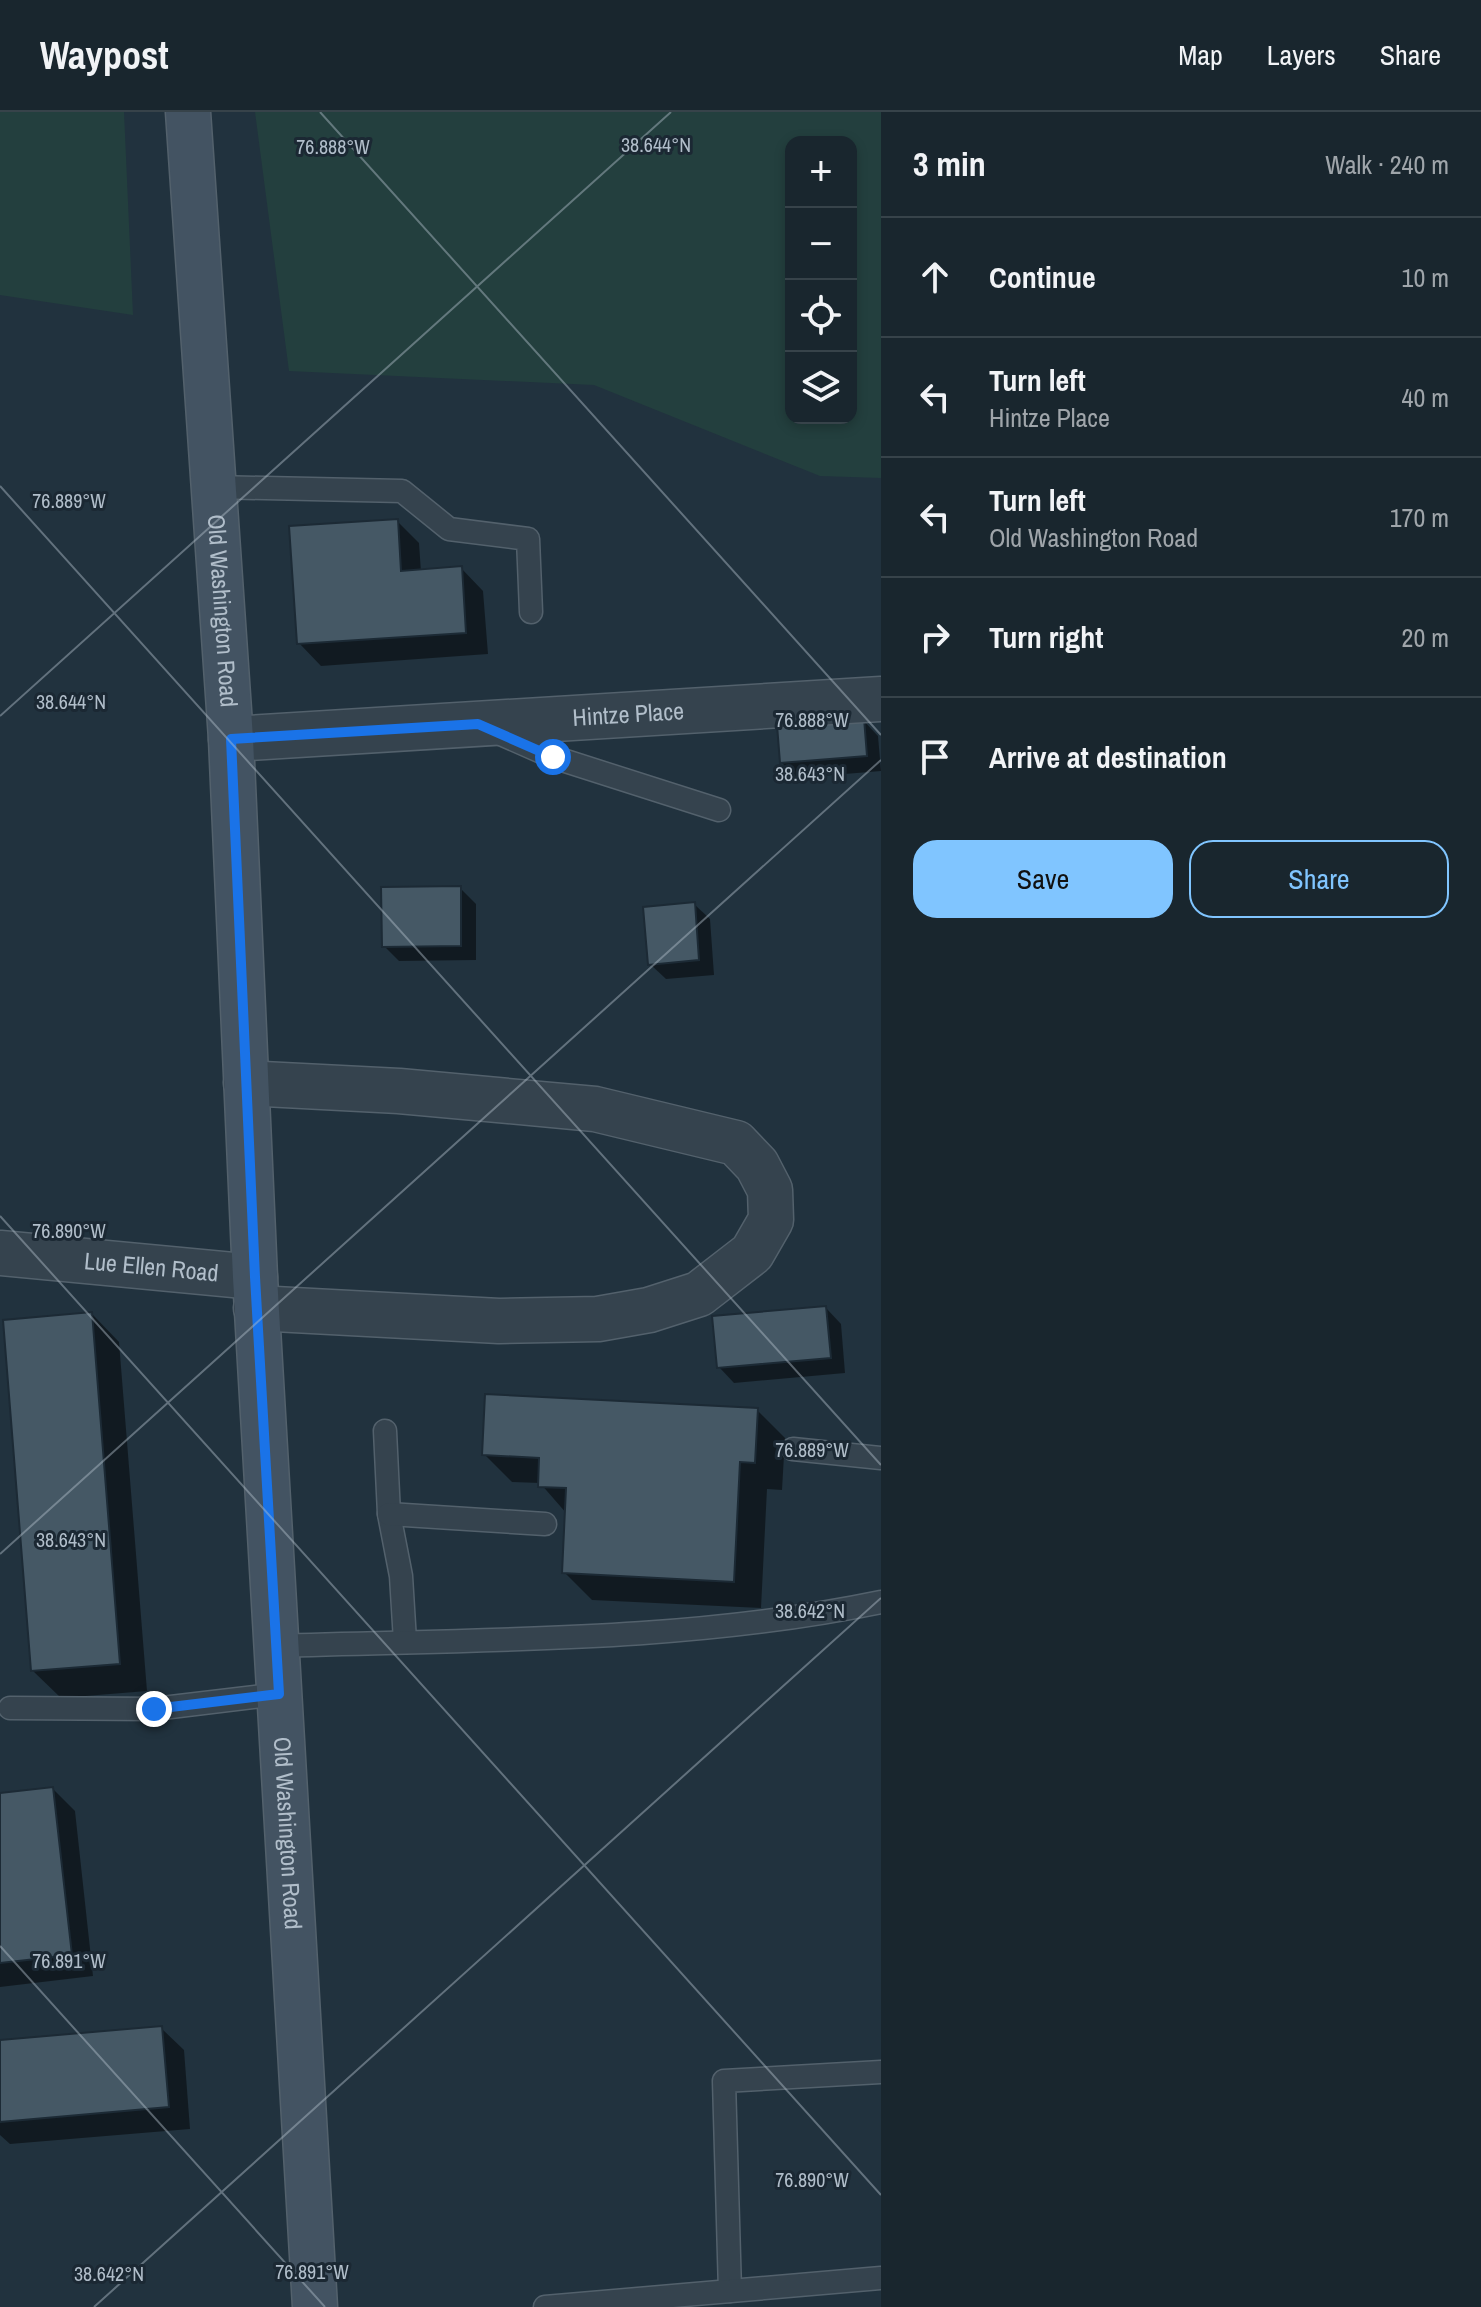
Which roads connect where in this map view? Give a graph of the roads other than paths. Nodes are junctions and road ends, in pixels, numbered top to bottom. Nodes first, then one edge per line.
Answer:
1 (188, 112) edge
2 (214, 487) junction
3 (531, 612) dead end
4 (881, 699) edge
5 (478, 724) junction
6 (231, 739) junction
7 (719, 810) dead end
8 (246, 1083) junction
9 (0, 1253) edge
10 (256, 1292) junction
11 (385, 1431) dead end
12 (793, 1449) dead end
13 (881, 1458) edge
14 (389, 1514) junction
15 (545, 1524) dead end
16 (881, 1602) edge
17 (405, 1641) junction
18 (276, 1646) junction
19 (279, 1694) junction
20 (10, 1708) dead end
21 (881, 2072) edge
22 (881, 2278) edge
23 (730, 2291) junction
24 (315, 2307) edge
25 (545, 2307) edge

1 - 2 main road, Old Washington Road
2 - 3 lane
2 - 6 main road, Old Washington Road
4 - 5 street, Hintze Place
5 - 6 street, Hintze Place
5 - 7 lane
6 - 8 main road, Old Washington Road
8 - 10 main road, Old Washington Road
8 - 10 street, Lue Ellen Road
9 - 10 street, Lue Ellen Road
10 - 18 main road, Old Washington Road
11 - 14 lane
12 - 13 lane
14 - 15 lane
14 - 17 lane
16 - 17 lane
17 - 18 lane
18 - 19 main road, Old Washington Road
19 - 20 lane
19 - 24 main road, Old Washington Road
21 - 23 lane
22 - 23 lane
23 - 25 lane

